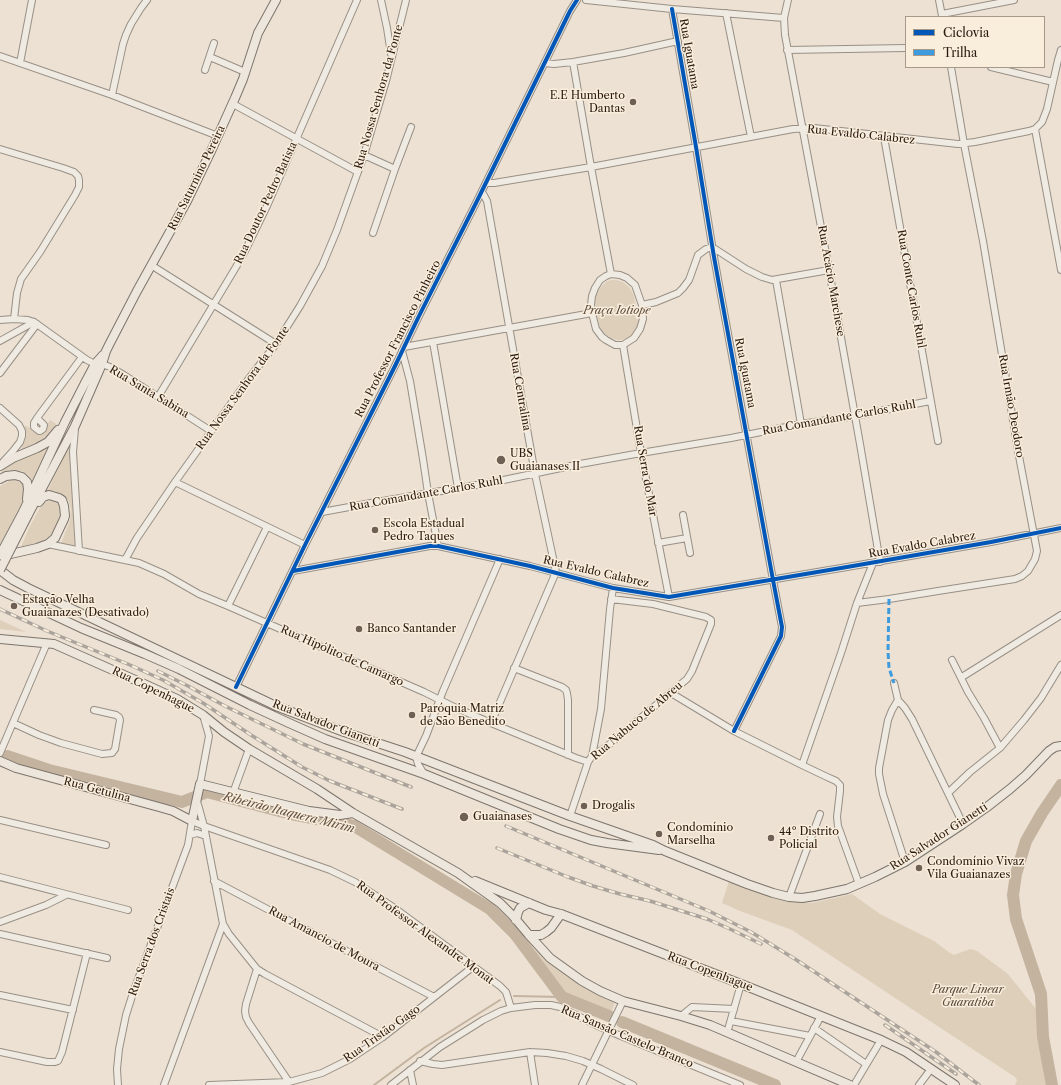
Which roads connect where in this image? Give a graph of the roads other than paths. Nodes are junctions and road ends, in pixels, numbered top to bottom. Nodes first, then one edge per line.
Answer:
1 (32, 0) edge
2 (147, 0) edge
3 (276, 0) edge
4 (357, 0) edge
5 (381, 0) edge
6 (406, 0) edge
7 (577, 0) edge
8 (586, 0) edge
9 (788, 0) edge
10 (939, 0) edge
11 (1014, 0) edge
12 (672, 9) junction
13 (726, 13) junction
14 (942, 15) edge
15 (784, 18) junction
16 (678, 41) junction
17 (214, 43) dead end
18 (905, 48) edge
19 (787, 50) junction
20 (1061, 50) edge
21 (0, 56) edge
22 (210, 57) junction
23 (391, 58) junction
24 (573, 62) junction
25 (20, 63) junction
26 (545, 64) junction
27 (951, 68) edge
28 (995, 68) edge
29 (205, 70) dead end
30 (245, 72) junction
31 (1053, 82) junction
32 (112, 96) junction
33 (233, 104) junction
34 (412, 127) dead end
35 (802, 129) junction
36 (1036, 129) junction
37 (218, 136) junction
38 (751, 137) junction
39 (884, 137) junction
40 (296, 138) junction
41 (964, 144) junction
42 (696, 146) junction
43 (0, 149) edge
44 (364, 155) junction
45 (590, 167) junction
46 (395, 169) junction
47 (358, 172) junction
48 (486, 183) junction
49 (482, 192) junction
50 (373, 233) dead end
51 (712, 247) junction
52 (151, 265) junction
53 (829, 270) junction
54 (1061, 270) edge
55 (611, 274) junction
56 (776, 280) junction
57 (214, 304) junction
58 (642, 305) junction
59 (592, 313) junction
60 (14, 319) junction
61 (0, 320) edge
62 (36, 323) junction
63 (509, 328) junction
64 (0, 341) edge
65 (432, 342) junction
66 (276, 344) junction
67 (623, 345) junction
68 (403, 349) junction
69 (82, 357) junction
70 (99, 364) junction
71 (0, 373) edge
72 (158, 397) junction
73 (930, 400) junction
74 (0, 408) edge
75 (855, 416) junction
76 (37, 418) dead end
77 (65, 422) junction
78 (801, 424) junction
79 (75, 426) junction
80 (212, 431) junction
81 (747, 435) junction
82 (938, 441) dead end
83 (641, 453) junction
84 (0, 465) edge
85 (535, 474) junction
86 (0, 479) edge
87 (175, 482) junction
88 (458, 488) junction
89 (428, 493) junction
90 (27, 512) junction
91 (322, 512) junction
92 (683, 515) dead end
93 (268, 527) junction
94 (1061, 528) edge
95 (1034, 533) junction
96 (687, 538) junction
97 (658, 543) junction
98 (48, 544) junction
99 (305, 545) junction
100 (0, 546) edge
101 (438, 546) junction
102 (79, 551) junction
103 (18, 552) junction
104 (690, 553) dead end
105 (0, 556) edge
106 (500, 559) junction
107 (125, 560) junction
108 (880, 562) junction
109 (873, 563) junction
110 (0, 570) edge
111 (292, 571) junction
112 (556, 572) junction
113 (773, 580) junction
114 (613, 588) junction
115 (0, 590) edge
116 (669, 597) junction
117 (611, 599) junction
118 (857, 603) junction
119 (228, 606) junction
120 (1061, 615) edge
121 (267, 623) junction
122 (0, 639) edge
123 (47, 643) junction
124 (952, 660) dead end
125 (1061, 664) edge
126 (514, 668) junction
127 (962, 677) junction
128 (894, 683) dead end
129 (236, 687) junction
130 (671, 693) junction
131 (440, 699) junction
132 (898, 700) junction
133 (94, 710) dead end
134 (204, 715) junction
135 (13, 723) junction
136 (492, 723) junction
137 (734, 731) junction
138 (224, 732) junction
139 (209, 736) junction
140 (1061, 746) edge
141 (1000, 748) junction
142 (249, 749) junction
143 (0, 753) edge
144 (568, 754) junction
145 (592, 756) junction
146 (416, 757) junction
147 (0, 761) edge
148 (588, 762) junction
149 (802, 766) junction
150 (424, 774) junction
151 (200, 786) junction
152 (233, 793) junction
153 (948, 794) junction
154 (197, 799) junction
155 (353, 813) junction
156 (820, 814) dead end
157 (570, 816) junction
158 (0, 820) edge
159 (192, 821) junction
160 (963, 824) junction
161 (204, 826) junction
162 (556, 828) junction
163 (190, 835) junction
164 (206, 836) junction
165 (106, 845) dead end
166 (665, 851) junction
167 (904, 862) junction
168 (458, 873) junction
169 (0, 877) edge
170 (214, 881) junction
171 (859, 884) junction
172 (66, 895) junction
173 (789, 897) junction
174 (529, 903) junction
175 (128, 910) dead end
176 (546, 910) junction
177 (561, 914) junction
178 (516, 920) junction
179 (0, 922) edge
180 (223, 924) junction
181 (552, 926) junction
182 (0, 934) edge
183 (529, 935) junction
184 (87, 953) junction
185 (107, 958) dead end
186 (474, 966) junction
187 (257, 969) junction
188 (741, 984) junction
189 (0, 995) edge
190 (434, 997) junction
191 (624, 1001) junction
192 (510, 1005) junction
193 (73, 1010) junction
194 (734, 1010) junction
195 (681, 1016) junction
196 (821, 1016) junction
197 (731, 1021) junction
198 (610, 1028) junction
199 (814, 1028) junction
200 (727, 1032) junction
201 (810, 1036) junction
202 (383, 1037) junction
203 (881, 1040) junction
204 (0, 1052) edge
205 (530, 1052) junction
206 (420, 1061) junction
207 (796, 1062) junction
208 (592, 1064) junction
209 (866, 1064) junction
210 (931, 1069) junction
211 (410, 1070) junction
212 (289, 1082) junction
213 (259, 1084) edge
214 (118, 1085) edge
215 (164, 1085) edge
216 (209, 1085) edge
217 (391, 1085) edge
218 (413, 1085) edge
219 (535, 1085) edge
220 (582, 1085) edge
221 (632, 1085) edge
222 (740, 1085) edge
223 (850, 1085) edge
224 (854, 1085) edge
225 (919, 1085) edge
226 (955, 1085) edge

1 - 25 street
2 - 32 street
3 - 30 main road, Rua Saturnino Pereira
4 - 40 street, Rua Doutor Pedro Batista
5 - 23 street
6 - 23 street, Rua Nossa Senhora da Fonte
7 - 26 street, Rua Professor Francisco Pinheiro
8 - 12 street
9 - 15 street, Rua Acácio Marchese
10 - 14 street
11 - 14 street
12 - 13 street
12 - 16 street, Rua Iguatama
13 - 15 street
13 - 38 street
15 - 19 street, Rua Acácio Marchese
16 - 24 street
16 - 42 street, Rua Iguatama
17 - 22 street
18 - 19 street
19 - 35 street, Rua Acácio Marchese
20 - 31 street
21 - 25 street
22 - 29 street
22 - 30 street
23 - 44 street, Rua Nossa Senhora da Fonte
24 - 26 street
24 - 45 street
25 - 32 street
26 - 48 street, Rua Professor Francisco Pinheiro
27 - 41 street, Rua Irmão Deodoro
28 - 31 street
30 - 33 main road, Rua Saturnino Pereira
31 - 36 street
32 - 37 street
33 - 37 main road, Rua Saturnino Pereira
33 - 40 street
34 - 46 street
35 - 38 street, Rua Evaldo Calabrez
35 - 39 street, Rua Evaldo Calabrez
35 - 53 street, Rua Acácio Marchese
36 - 41 street, Rua Evaldo Calabrez
36 - 54 street
37 - 52 main road, Rua Saturnino Pereira
38 - 42 street, Rua Evaldo Calabrez
39 - 41 street, Rua Evaldo Calabrez
39 - 73 street, Rua Conte Carlos Ruhl
40 - 47 street
40 - 57 street, Rua Doutor Pedro Batista
41 - 95 street, Rua Irmão Deodoro
42 - 45 street, Rua Evaldo Calabrez
42 - 51 street, Rua Iguatama
43 - 60 street
44 - 46 street
44 - 47 street, Rua Nossa Senhora da Fonte
45 - 48 street, Rua Evaldo Calabrez
45 - 55 street
46 - 50 street
47 - 66 street, Rua Nossa Senhora da Fonte
48 - 49 street, Rua Professor Francisco Pinheiro
49 - 63 street, Rua Centralina
49 - 68 street, Rua Professor Francisco Pinheiro
51 - 56 street
51 - 58 street
51 - 81 street, Rua Iguatama
52 - 57 street
52 - 70 main road, Rua Saturnino Pereira
53 - 56 street
53 - 75 street, Rua Acácio Marchese
55 - 58 street
55 - 59 street
56 - 78 street
57 - 66 street
57 - 72 street, Rua Doutor Pedro Batista
58 - 67 street
59 - 63 street
59 - 67 street
60 - 61 street, Rua Santa Sabina
60 - 62 street, Rua Santa Sabina
62 - 64 street
62 - 69 street, Rua Santa Sabina
62 - 71 street
63 - 65 street
63 - 85 street, Rua Centralina
65 - 68 street
65 - 88 street
66 - 80 street, Rua Nossa Senhora da Fonte
67 - 83 street, Rua Serra do Mar
68 - 89 street
68 - 91 street, Rua Professor Francisco Pinheiro
69 - 70 street, Rua Santa Sabina
69 - 76 street
70 - 72 street, Rua Santa Sabina
70 - 77 main road, Rua Saturnino Pereira
70 - 79 main road, Rua Saturnino Pereira
72 - 80 street, Rua Santa Sabina
73 - 75 street, Rua Comandante Carlos Ruhl
73 - 82 street, Rua Conte Carlos Ruhl
74 - 84 street
75 - 78 street, Rua Comandante Carlos Ruhl
75 - 108 street, Rua Acácio Marchese
77 - 84 main road
77 - 90 main road, Rua Saturnino Pereira
78 - 81 street, Rua Comandante Carlos Ruhl
79 - 90 main road, Rua Saturnino Pereira
79 - 102 street, Rua Saturnino Pereira
80 - 87 street, Rua Nossa Senhora da Fonte
81 - 83 street, Rua Comandante Carlos Ruhl
81 - 113 street, Rua Iguatama
83 - 85 street, Rua Comandante Carlos Ruhl
83 - 97 street, Rua Serra do Mar
85 - 88 street, Rua Comandante Carlos Ruhl
85 - 112 street, Rua Centralina
86 - 90 main road
87 - 93 street
87 - 107 street, Rua Nossa Senhora da Fonte
88 - 89 street, Rua Comandante Carlos Ruhl
89 - 91 street, Rua Comandante Carlos Ruhl
89 - 101 street
90 - 98 main road
90 - 105 main road, bridge
90 - 110 main road, bridge
91 - 99 street, Rua Professor Francisco Pinheiro
92 - 96 street
93 - 99 street
93 - 119 street
94 - 95 street, Rua Evaldo Calabrez
95 - 108 street, Rua Evaldo Calabrez
95 - 118 street, Rua Irmão Deodoro
96 - 97 street
96 - 104 street
97 - 116 street, Rua Serra do Mar
98 - 102 street, Rua Hipólito de Camargo
98 - 103 main road
99 - 111 street, Rua Professor Francisco Pinheiro
100 - 103 main road
101 - 106 street, Rua Evaldo Calabrez
101 - 111 street, Rua Evaldo Calabrez
102 - 107 street, Rua Hipólito de Camargo
103 - 105 main road
106 - 112 street, Rua Evaldo Calabrez
106 - 131 street
107 - 119 street, Rua Hipólito de Camargo
108 - 109 street, Rua Evaldo Calabrez
109 - 113 street, Rua Evaldo Calabrez
109 - 118 street
110 - 129 main road, Rua Salvador Gianetti
111 - 121 street, Rua Professor Francisco Pinheiro
112 - 114 street, Rua Evaldo Calabrez
112 - 126 street
113 - 116 street, Rua Evaldo Calabrez
113 - 137 street, Rua Iguatama
114 - 116 street, Rua Evaldo Calabrez
114 - 117 street
115 - 150 main road, Rua Salvador Gianetti
117 - 130 street, Rua Nabuco de Abreu
117 - 145 street
118 - 149 street
119 - 121 street, Rua Hipólito de Camargo
120 - 127 street
121 - 129 street, Rua Professor Francisco Pinheiro
121 - 131 street, Rua Hipólito de Camargo
122 - 123 main road, Rua Copenhague
123 - 134 main road, Rua Copenhague
123 - 135 street
124 - 127 street
125 - 141 street
126 - 136 street
126 - 144 street
127 - 141 street
128 - 132 street
129 - 146 main road, Rua Salvador Gianetti
130 - 137 street
130 - 145 street, Rua Nabuco de Abreu
131 - 136 street, Rua Hipólito de Camargo
131 - 146 street
132 - 153 street
132 - 167 street
133 - 135 street
134 - 138 main road, Rua Copenhague
134 - 139 street
135 - 143 street
136 - 144 street, Rua Hipólito de Camargo
137 - 149 street
138 - 139 street
138 - 142 main road, Rua Copenhague
139 - 151 street
140 - 160 main road, Rua Salvador Gianetti
141 - 153 street
142 - 152 street
142 - 155 main road, Rua Copenhague
144 - 148 street, Rua Hipólito de Camargo
145 - 148 street, Rua Nabuco de Abreu
146 - 150 street
146 - 157 main road, Rua Salvador Gianetti
147 - 159 main road, Rua Getulina
148 - 157 street, Rua Nabuco de Abreu
149 - 171 street
150 - 162 main road, Rua Salvador Gianetti
151 - 152 main road
151 - 154 main road, Rua Serra dos Cristais
152 - 155 main road
153 - 160 street
154 - 159 main road, Rua Serra dos Cristais
154 - 161 street
155 - 168 main road, Rua Copenhague
156 - 173 street
157 - 162 main road
157 - 166 main road, Rua Salvador Gianetti
158 - 165 street
159 - 161 street, Rua Professor Alexandre Monat
159 - 163 street, Rua Serra dos Cristais
160 - 167 main road, Rua Salvador Gianetti
161 - 164 street
161 - 186 street, Rua Professor Alexandre Monat
162 - 166 main road, Rua Salvador Gianetti
163 - 164 street
163 - 214 street, Rua Serra dos Cristais
164 - 170 street
166 - 173 main road, Rua Salvador Gianetti
167 - 171 main road, Rua Salvador Gianetti
168 - 174 main road, Rua Copenhague
168 - 178 main road
169 - 172 street
170 - 180 street
170 - 190 street, Rua Amancio de Moura
171 - 173 main road, Rua Salvador Gianetti
172 - 175 street
172 - 179 street
174 - 176 main road, Rua Copenhague
174 - 178 main road
176 - 177 main road, Rua Copenhague
176 - 181 main road
177 - 181 main road
177 - 188 main road, Rua Copenhague
178 - 183 main road
180 - 187 street
180 - 215 street
181 - 183 main road
182 - 184 street
183 - 191 main road
184 - 185 street
184 - 193 street
186 - 190 street, Rua Tristão Gago
186 - 192 street, Rua Professor Alexandre Monat
187 - 202 street
187 - 212 street
188 - 194 street
188 - 196 main road, Rua Copenhague
189 - 193 street
190 - 202 street, Rua Tristão Gago
191 - 195 main road
191 - 198 street
192 - 198 street, Rua Sansão Castelo Branco
192 - 206 street, Rua Sansão Castelo Branco
193 - 204 street
194 - 195 street
194 - 197 street
195 - 200 main road
196 - 199 street
196 - 203 main road, Rua Copenhague
197 - 200 street
197 - 201 street
198 - 208 street
198 - 222 street, Rua Sansão Castelo Branco
199 - 201 street
199 - 209 street
200 - 207 main road
201 - 207 street
202 - 212 street, Rua Tristão Gago
203 - 209 street
203 - 210 main road, Rua Copenhague
205 - 206 street
205 - 208 street
205 - 219 street
206 - 211 street, Rua Sansão Castelo Branco
207 - 223 main road
208 - 220 street
208 - 221 street
209 - 224 street
210 - 225 street
210 - 226 main road, Rua Copenhague
211 - 217 street, Rua Sansão Castelo Branco
211 - 218 street
212 - 213 street, Rua Tristão Gago
213 - 216 street, Rua Tristão Gago

